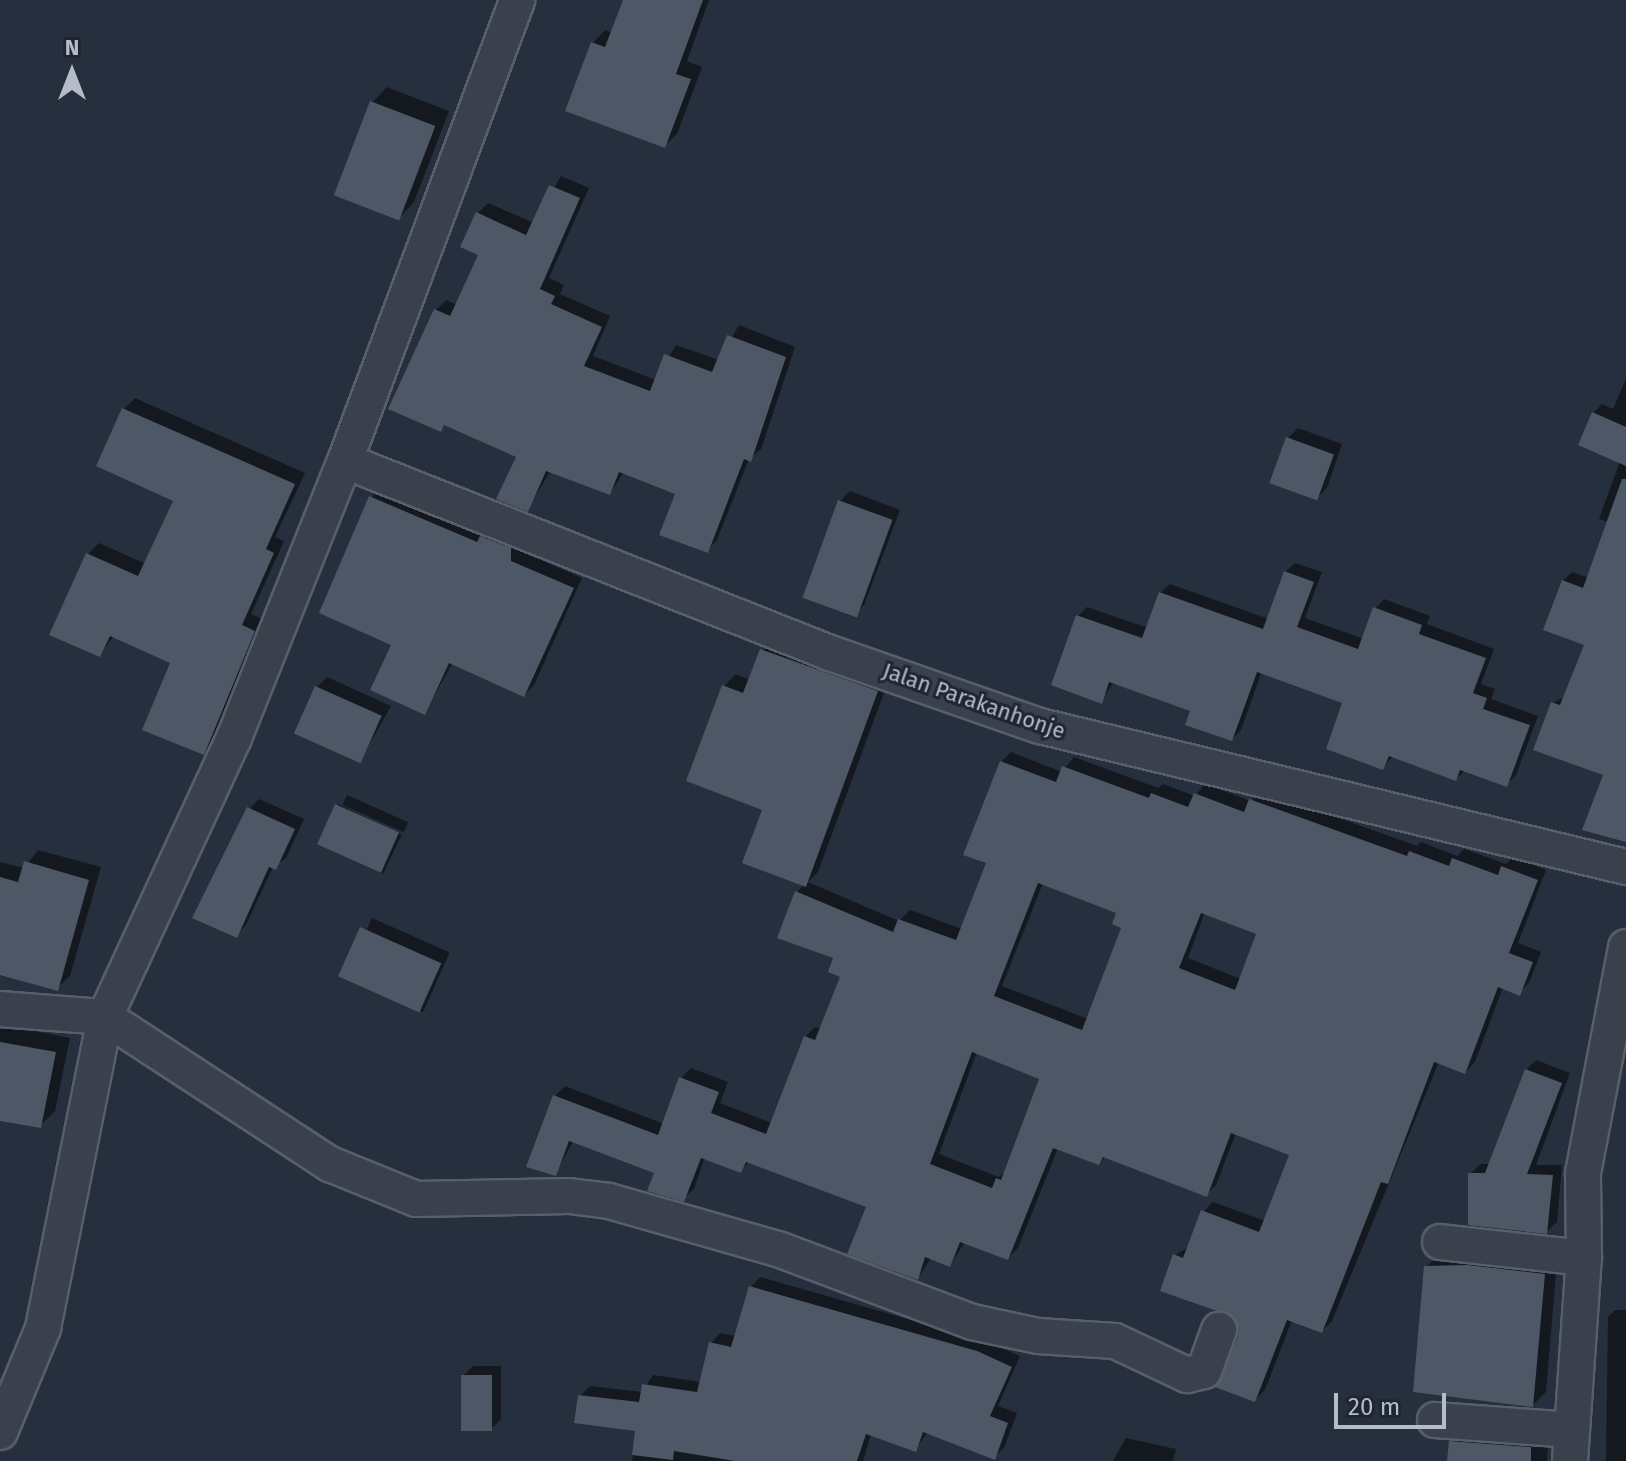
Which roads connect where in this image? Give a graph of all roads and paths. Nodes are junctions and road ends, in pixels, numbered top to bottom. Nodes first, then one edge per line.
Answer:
1 (517, 0) edge
2 (345, 461) junction
3 (1626, 867) edge
4 (1626, 947) edge
5 (0, 1009) edge
6 (105, 1017) junction
7 (1440, 1242) dead end
8 (1584, 1258) junction
9 (1211, 1352) dead end
10 (1435, 1420) dead end
11 (0, 1432) edge
12 (1571, 1446) edge

1 - 2 street
2 - 3 street, Jalan Parakanhonje
2 - 6 street
4 - 8 street
5 - 6 street
6 - 9 street
6 - 11 street
7 - 8 street
8 - 12 street
10 - 12 street

